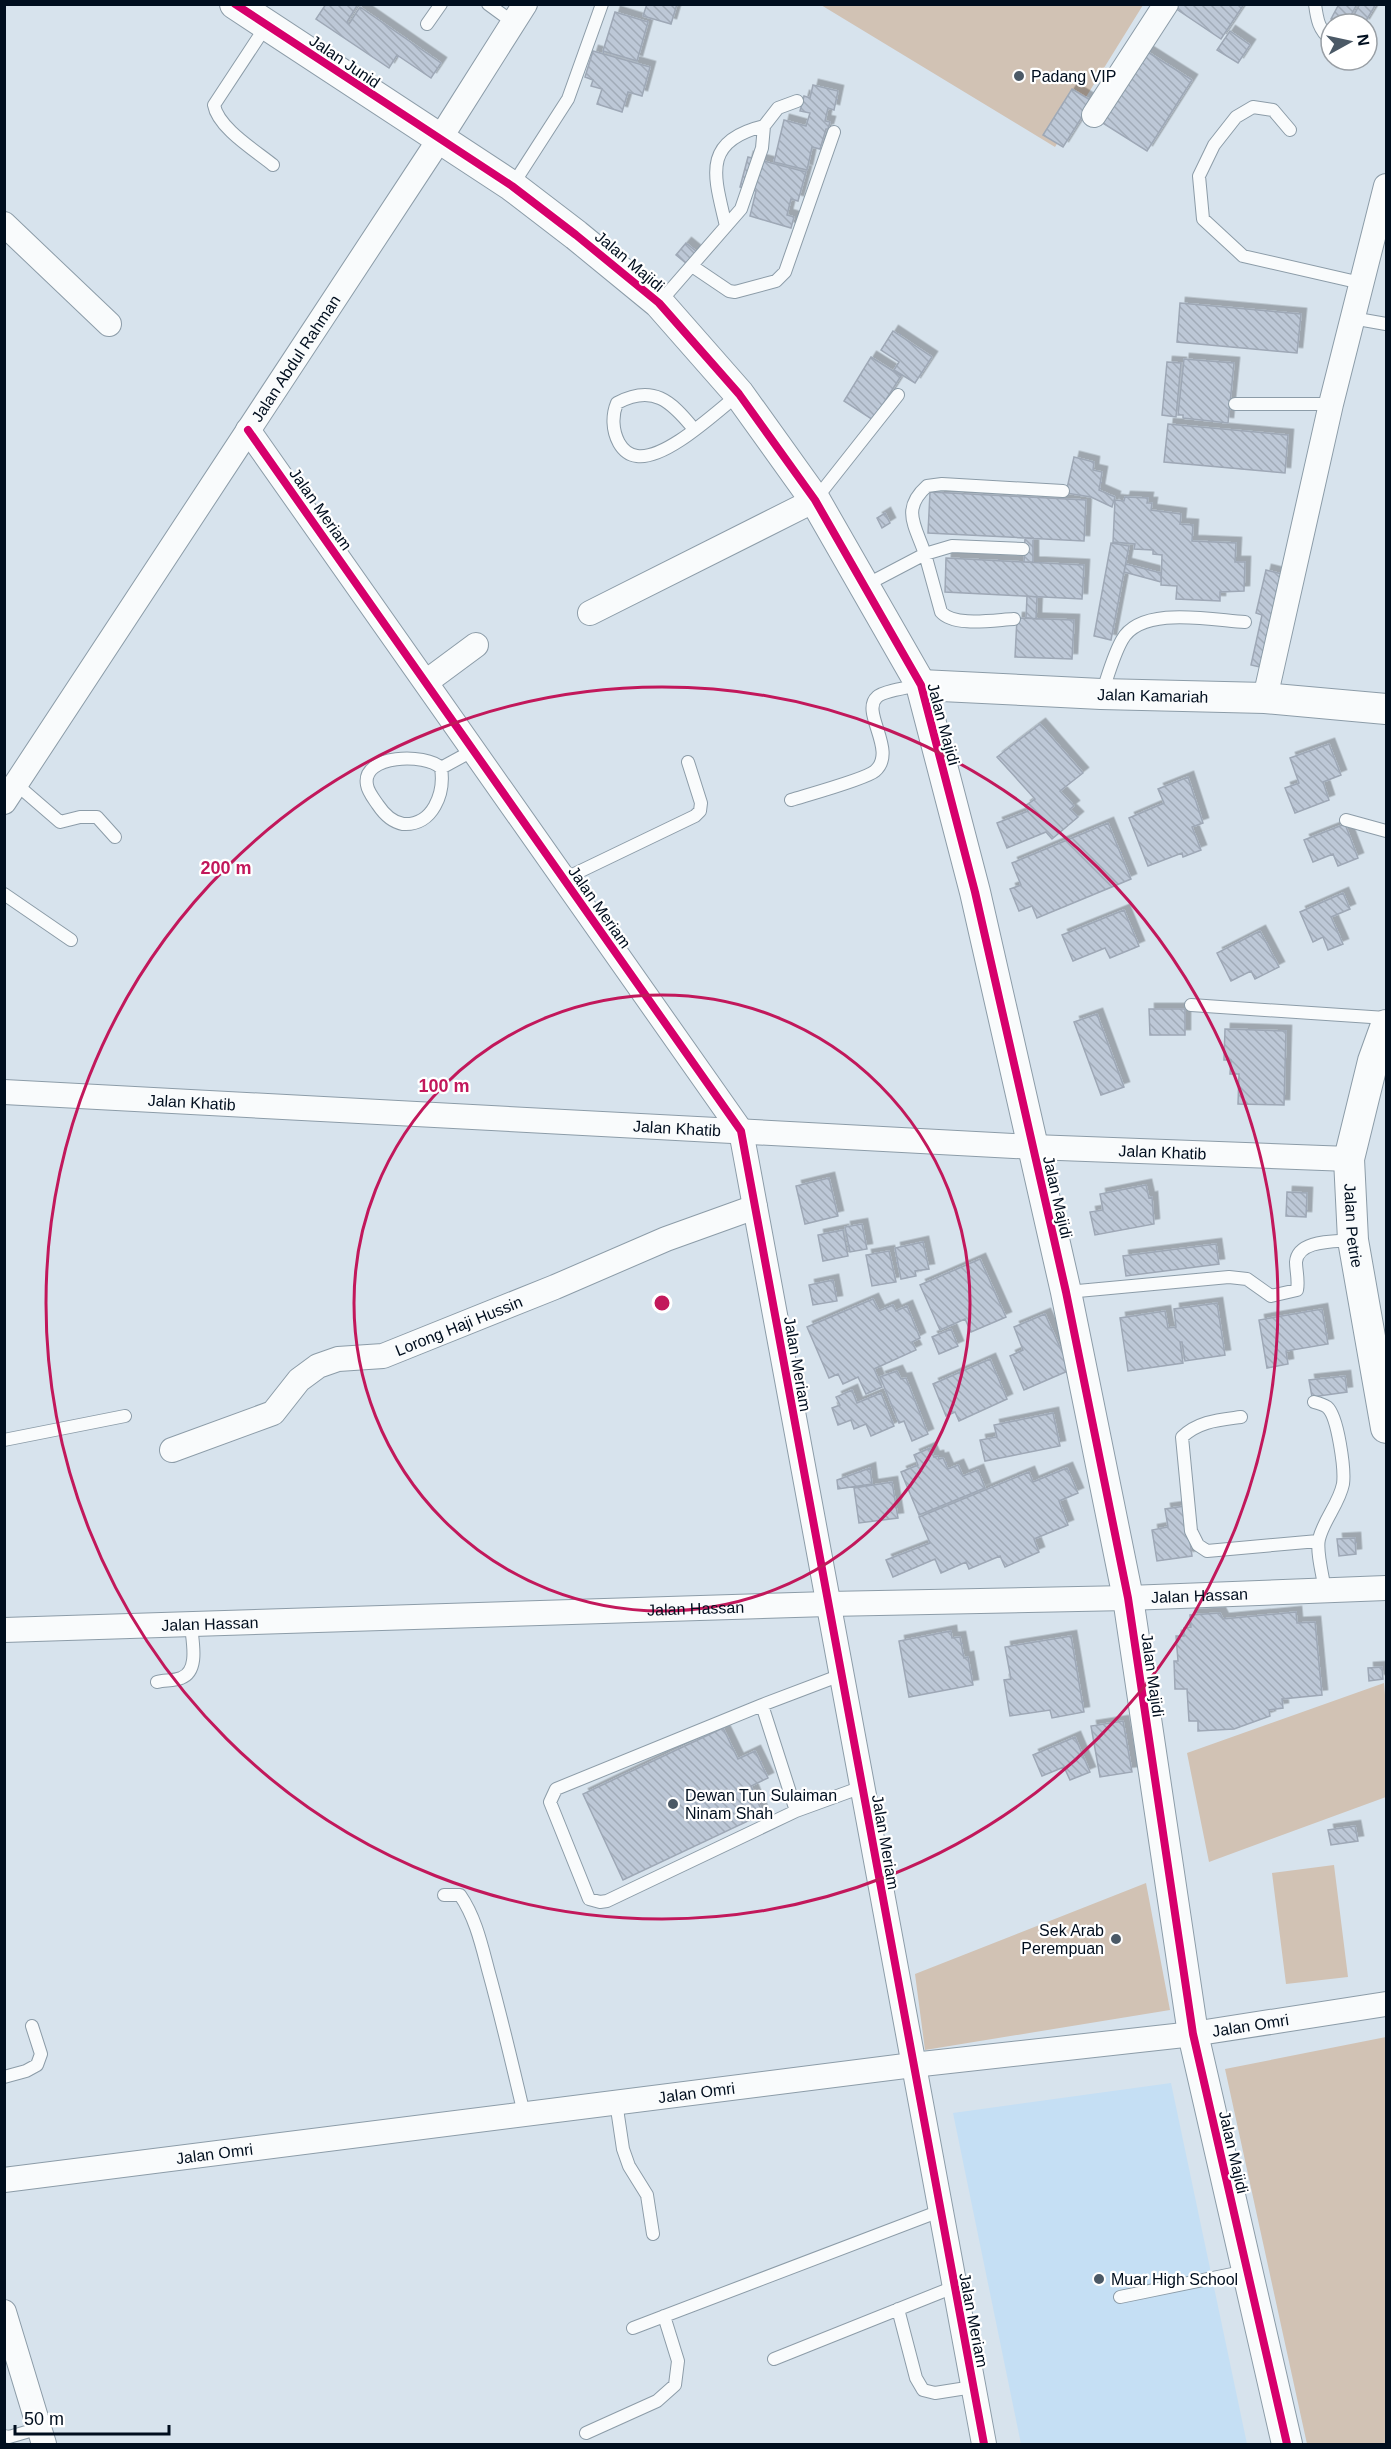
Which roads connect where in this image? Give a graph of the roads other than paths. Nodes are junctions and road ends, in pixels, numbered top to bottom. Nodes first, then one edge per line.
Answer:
1 (235, 4) edge
2 (441, 4) edge
3 (488, 4) edge
4 (602, 4) edge
5 (1166, 4) edge
6 (1315, 4) edge
7 (520, 14) edge
8 (427, 24) dead end
9 (266, 25) junction
10 (1319, 26) edge
11 (797, 101) dead end
12 (1094, 115) dead end
13 (764, 126) junction
14 (1290, 130) dead end
15 (834, 132) dead end
16 (439, 140) junction
17 (273, 165) dead end
18 (512, 186) junction
19 (1386, 188) edge
20 (4, 224) edge
21 (726, 226) junction
22 (692, 266) junction
23 (1361, 283) junction
24 (659, 303) junction
25 (1352, 318) junction
26 (109, 324) dead end
27 (1386, 324) edge
28 (740, 394) junction
29 (898, 395) dead end
30 (1235, 404) dead end
31 (1330, 404) junction
32 (693, 428) junction
33 (249, 430) junction
34 (1063, 491) dead end
35 (815, 500) junction
36 (1023, 549) dead end
37 (925, 554) junction
38 (864, 586) junction
39 (590, 613) dead end
40 (1014, 619) dead end
41 (1245, 622) dead end
42 (476, 645) dead end
43 (426, 682) junction
44 (921, 685) junction
45 (1101, 694) junction
46 (1265, 699) junction
47 (1386, 709) edge
48 (474, 750) junction
49 (688, 762) dead end
50 (441, 768) junction
51 (10, 793) edge
52 (791, 800) dead end
53 (1346, 820) dead end
54 (1386, 831) edge
55 (115, 837) dead end
56 (564, 879) junction
57 (4, 894) edge
58 (71, 940) dead end
59 (1191, 1005) dead end
60 (1386, 1017) edge
61 (1386, 1024) edge
62 (4, 1092) edge
63 (741, 1131) junction
64 (1033, 1147) junction
65 (1348, 1159) junction
66 (755, 1207) junction
67 (1353, 1240) junction
68 (1066, 1292) junction
69 (1382, 1378) edge
70 (1314, 1402) dead end
71 (125, 1416) dead end
72 (1241, 1417) dead end
73 (1386, 1428) edge
74 (4, 1440) edge
75 (172, 1450) dead end
76 (1318, 1541) junction
77 (1386, 1588) edge
78 (1325, 1590) junction
79 (1128, 1598) junction
80 (828, 1604) junction
81 (191, 1625) junction
82 (4, 1630) edge
83 (842, 1675) junction
84 (157, 1682) dead end
85 (762, 1705) junction
86 (862, 1787) junction
87 (796, 1811) junction
88 (444, 1895) dead end
89 (1386, 2004) edge
90 (32, 2026) dead end
91 (1193, 2034) junction
92 (912, 2065) junction
93 (4, 2077) edge
94 (616, 2102) junction
95 (524, 2114) junction
96 (4, 2180) edge
97 (940, 2211) junction
98 (653, 2234) dead end
99 (1247, 2271) junction
100 (954, 2287) junction
101 (1120, 2297) dead end
102 (898, 2309) junction
103 (4, 2312) edge
104 (664, 2316) junction
105 (633, 2328) dead end
106 (774, 2359) dead end
107 (973, 2387) junction
108 (586, 2433) dead end
109 (4, 2436) edge
110 (42, 2436) edge
111 (984, 2445) edge
112 (1287, 2445) edge

1 - 9 street, Jalan Junid
2 - 8 lane
3 - 7 lane
4 - 18 lane
5 - 12 street
6 - 10 lane
7 - 16 street, Jalan Abdul Rahman
9 - 16 street, Jalan Junid
9 - 17 lane
11 - 13 lane
13 - 21 lane
13 - 21 lane
14 - 23 lane
15 - 22 lane
16 - 18 street, Jalan Majidi
16 - 33 street, Jalan Abdul Rahman
18 - 24 street, Jalan Majidi
19 - 23 street
20 - 26 street
21 - 22 lane
22 - 24 lane
23 - 25 street
24 - 28 street, Jalan Majidi
25 - 27 lane
25 - 31 street
28 - 32 lane
28 - 35 street, Jalan Majidi
29 - 35 lane
30 - 31 lane
31 - 46 street
32 - 32 lane
33 - 43 street, Jalan Meriam
33 - 51 street, Jalan Abdul Rahman
34 - 37 lane
35 - 38 street, Jalan Majidi
35 - 39 street
36 - 37 lane
37 - 38 lane
37 - 40 lane
38 - 44 street, Jalan Majidi
41 - 45 lane
42 - 43 street
43 - 48 street, Jalan Meriam
44 - 45 street, Jalan Kamariah
44 - 52 lane
44 - 64 street, Jalan Majidi
45 - 46 street, Jalan Kamariah
46 - 47 street, Jalan Kamariah
48 - 50 lane
48 - 56 street, Jalan Meriam
49 - 56 lane
50 - 50 lane
51 - 55 lane
53 - 54 lane
56 - 63 street, Jalan Meriam
57 - 58 lane
59 - 60 lane
61 - 65 street, Jalan Petrie
62 - 63 street, Jalan Khatib
63 - 64 street, Jalan Khatib
63 - 66 street, Jalan Meriam
64 - 65 street, Jalan Khatib
64 - 68 street, Jalan Majidi
65 - 67 street, Jalan Petrie
66 - 75 street, Lorong Haji Hussin
66 - 80 street, Jalan Meriam
67 - 68 lane
67 - 69 street, Jalan Petrie
68 - 79 street, Jalan Majidi
69 - 73 street, Jalan Petrie
70 - 76 lane
71 - 74 lane
72 - 76 lane
76 - 78 lane
77 - 78 street, Jalan Hassan
78 - 79 street, Jalan Hassan
79 - 80 street, Jalan Hassan
79 - 91 street, Jalan Majidi
80 - 81 street, Jalan Hassan
80 - 83 street, Jalan Meriam
81 - 82 street, Jalan Hassan
81 - 84 lane
83 - 85 lane
83 - 86 street, Jalan Meriam
85 - 87 lane
85 - 87 lane
86 - 87 lane
86 - 92 street, Jalan Meriam
88 - 95 lane
89 - 91 street, Jalan Omri
90 - 93 lane
91 - 92 street, Jalan Omri
91 - 99 street, Jalan Majidi
92 - 94 street, Jalan Omri
92 - 97 street, Jalan Meriam
94 - 95 street, Jalan Omri
94 - 98 lane
95 - 96 street, Jalan Omri
97 - 100 street, Jalan Meriam
97 - 104 lane
99 - 101 lane
99 - 112 street, Jalan Majidi
100 - 102 lane
100 - 107 street, Jalan Meriam
102 - 106 lane
102 - 107 lane
103 - 110 street
104 - 105 lane
104 - 108 lane
107 - 111 street, Jalan Meriam
109 - 110 lane

